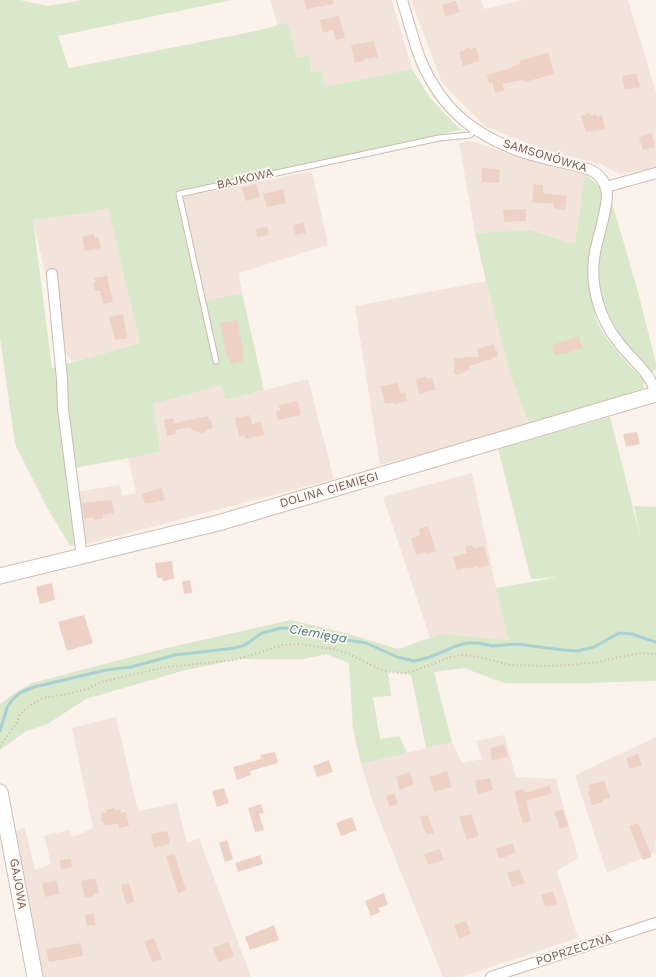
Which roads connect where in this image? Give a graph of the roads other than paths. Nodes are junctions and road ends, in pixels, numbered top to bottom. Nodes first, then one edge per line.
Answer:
1 (402, 0) edge
2 (475, 128) junction
3 (656, 173) edge
4 (606, 188) junction
5 (52, 274) dead end
6 (216, 361) dead end
7 (656, 394) edge
8 (82, 557) junction
9 (0, 576) edge
10 (0, 792) edge
11 (656, 923) edge
12 (35, 977) edge
13 (491, 977) edge

1 - 2 street, SAMSONÓWKA
2 - 4 street, SAMSONÓWKA
2 - 6 lane, BAJKOWA
3 - 4 street
4 - 7 street
5 - 8 street
7 - 8 street, DOLINA CIEMIĘGI
8 - 9 street, DOLINA CIEMIĘGI
10 - 12 street, GAJOWA
11 - 13 street, POPRZECZNA

